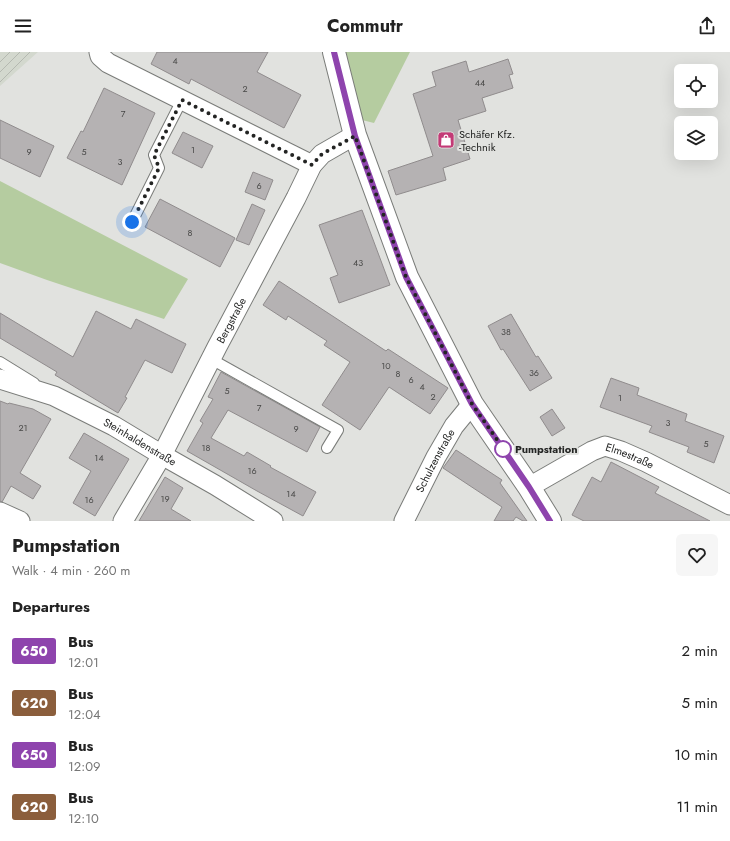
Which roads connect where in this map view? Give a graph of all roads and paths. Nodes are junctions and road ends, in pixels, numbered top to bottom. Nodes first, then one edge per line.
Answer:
1 (99, 52) edge
2 (334, 52) edge
3 (182, 100) junction
4 (355, 136) junction
5 (312, 165) junction
6 (132, 222) dead end
7 (211, 359) junction
8 (0, 362) edge
9 (0, 379) edge
10 (54, 396) junction
11 (472, 404) junction
12 (327, 448) dead end
13 (162, 455) junction
14 (529, 487) junction
15 (730, 505) edge
16 (0, 512) edge
17 (20, 521) edge
18 (123, 521) edge
19 (273, 521) edge
20 (404, 521) edge
21 (550, 521) edge

1 - 3 street
2 - 4 street
3 - 5 street
3 - 6 lane
4 - 5 street, Bergstraße
4 - 11 street
5 - 7 street, Bergstraße
7 - 12 lane
7 - 13 street, Bergstraße
8 - 10 lane
9 - 10 street, Steinhaldenstraße
10 - 13 street, Steinhaldenstraße
11 - 14 street
11 - 20 street, Schulzenstraße
13 - 18 street, Bergstraße
13 - 19 street, Steinhaldenstraße
14 - 15 street, Elmestraße
14 - 21 street
16 - 17 street

